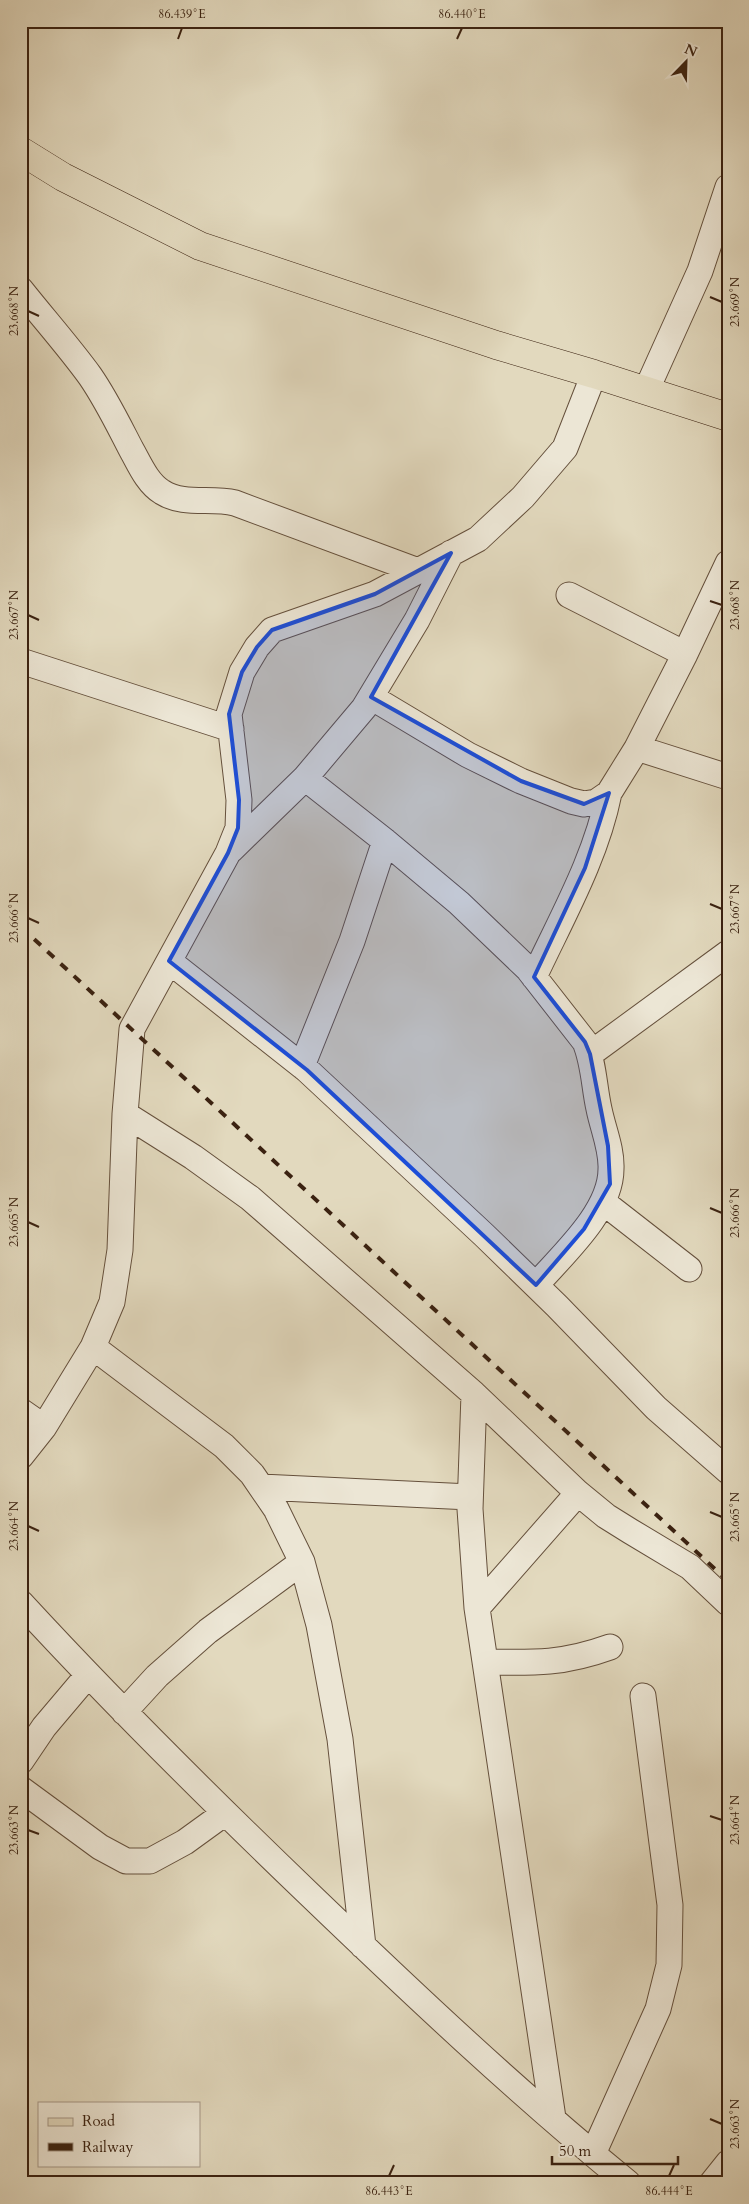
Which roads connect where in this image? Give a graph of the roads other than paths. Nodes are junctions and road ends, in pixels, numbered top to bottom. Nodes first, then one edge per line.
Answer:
1 (21, 151) edge
2 (728, 186) edge
3 (21, 290) edge
4 (594, 374) junction
5 (646, 391) junction
6 (728, 417) edge
7 (451, 553) junction
8 (728, 563) edge
9 (418, 571) junction
10 (570, 595) dead end
11 (719, 604) edge
12 (685, 654) junction
13 (21, 661) edge
14 (371, 697) junction
15 (231, 730) junction
16 (637, 748) junction
17 (728, 777) edge
18 (305, 778) junction
19 (609, 793) junction
20 (385, 841) junction
21 (228, 853) junction
22 (728, 953) edge
23 (169, 961) junction
24 (534, 976) junction
25 (590, 1054) junction
26 (302, 1066) junction
27 (125, 1114) junction
28 (603, 1202) junction
29 (689, 1268) dead end
30 (536, 1285) junction
31 (93, 1347) junction
32 (474, 1394) junction
33 (21, 1411) edge
34 (44, 1427) junction
35 (21, 1456) edge
36 (728, 1471) edge
37 (261, 1487) junction
38 (578, 1493) junction
39 (470, 1497) junction
40 (302, 1562) junction
41 (21, 1603) edge
42 (728, 1603) edge
43 (477, 1608) junction
44 (610, 1647) dead end
45 (485, 1662) junction
46 (88, 1675) junction
47 (642, 1696) dead end
48 (124, 1712) junction
49 (21, 1761) edge
50 (21, 1789) edge
51 (225, 1813) junction
52 (363, 1946) junction
53 (552, 2118) junction
54 (593, 2154) junction
55 (728, 2163) edge
56 (628, 2183) edge
57 (712, 2183) edge

1 - 4 main road
2 - 5 street
3 - 9 street
4 - 5 main road
4 - 7 street
5 - 6 main road
7 - 9 street
7 - 14 street
8 - 11 street
9 - 15 street
10 - 12 street
11 - 12 street
12 - 16 street
13 - 15 street
14 - 18 street
14 - 19 street
15 - 21 street
16 - 17 street
16 - 19 street
18 - 20 street
18 - 21 street
19 - 24 street
20 - 24 street
20 - 26 street
21 - 23 street
22 - 25 street
23 - 26 street
23 - 27 street
24 - 25 street
25 - 28 street
26 - 30 street
27 - 31 street
27 - 32 street
28 - 29 street
28 - 30 street
30 - 36 street
31 - 34 street
31 - 37 street
32 - 38 street
32 - 39 street
33 - 34 street
34 - 35 street
37 - 39 street
37 - 40 street
38 - 42 street
38 - 43 street
39 - 43 street
40 - 48 street
40 - 52 street
41 - 46 street
43 - 45 street
44 - 45 street
45 - 53 street
46 - 48 street
46 - 49 street
47 - 54 street
48 - 51 street
50 - 51 street
51 - 52 street
52 - 53 street
53 - 54 street
54 - 56 street
55 - 57 street

